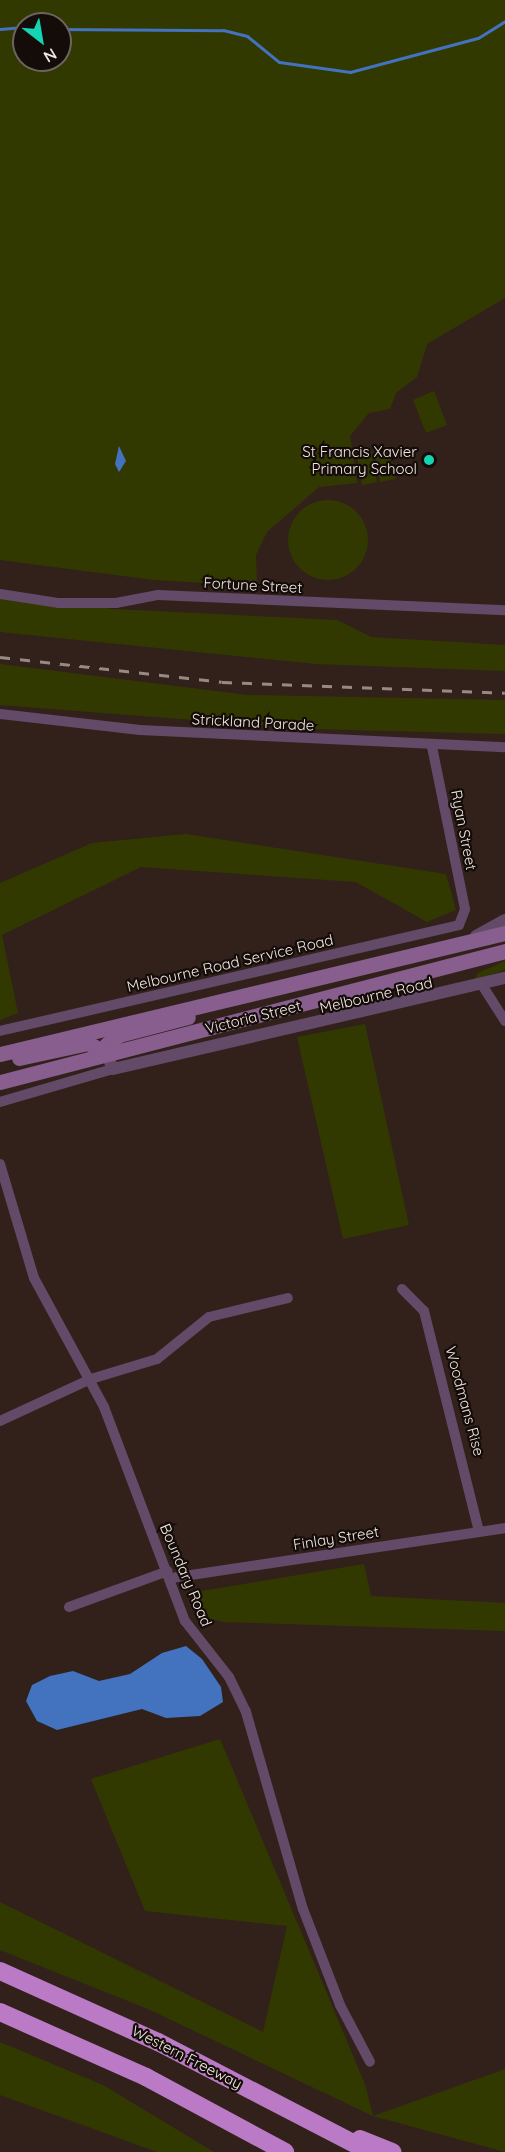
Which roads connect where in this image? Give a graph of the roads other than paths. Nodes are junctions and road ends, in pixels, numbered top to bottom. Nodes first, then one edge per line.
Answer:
1 (0, 594) edge
2 (505, 610) edge
3 (0, 714) edge
4 (432, 747) junction
5 (505, 747) edge
6 (463, 919) joint
7 (505, 920) edge
8 (505, 933) edge
9 (441, 950) junction
10 (505, 951) edge
11 (393, 962) junction
12 (505, 978) edge
13 (482, 985) junction
14 (505, 1021) edge
15 (0, 1031) edge
16 (0, 1053) edge
17 (106, 1053) junction
18 (0, 1062) edge
19 (112, 1068) junction
20 (0, 1083) edge
21 (0, 1102) edge
22 (0, 1164) edge
23 (402, 1289) dead end
24 (288, 1298) dead end
25 (91, 1379) junction
26 (0, 1421) edge
27 (505, 1528) edge
28 (479, 1531) junction
29 (169, 1574) junction
30 (69, 1607) dead end
31 (0, 1971) edge
32 (0, 2012) edge
33 (370, 2062) dead end
34 (182, 2095) junction
35 (291, 2113) junction
36 (266, 2152) edge
37 (285, 2152) edge
38 (369, 2152) edge
39 (393, 2152) edge

1 - 2 street, Fortune Street
3 - 4 street, Strickland Parade
4 - 5 street, Strickland Parade
4 - 6 street, Ryan Street
6 - 15 street, Melbourne Road Service Road
7 - 9 street
8 - 9 main road, Victoria Street
9 - 11 main road, Victoria Street
10 - 17 main road, Victoria Street
11 - 16 main road, Victoria Street
11 - 17 main road
12 - 13 street, Melbourne Road
13 - 14 street
13 - 19 street, Melbourne Road
17 - 18 main road
17 - 19 street
17 - 20 main road, Victoria Street
19 - 21 street, Melbourne Road
22 - 25 street, Boundary Road
23 - 28 street, Woodmans Rise
24 - 25 street
25 - 26 street
25 - 29 street, Boundary Road
27 - 28 street, Finlay Street
28 - 29 street, Finlay Street
29 - 30 street, Finlay Street
29 - 33 street, Boundary Road
31 - 35 highway, Western Freeway
32 - 34 highway
34 - 36 highway
34 - 37 highway
35 - 38 highway, Western Freeway
35 - 39 highway

